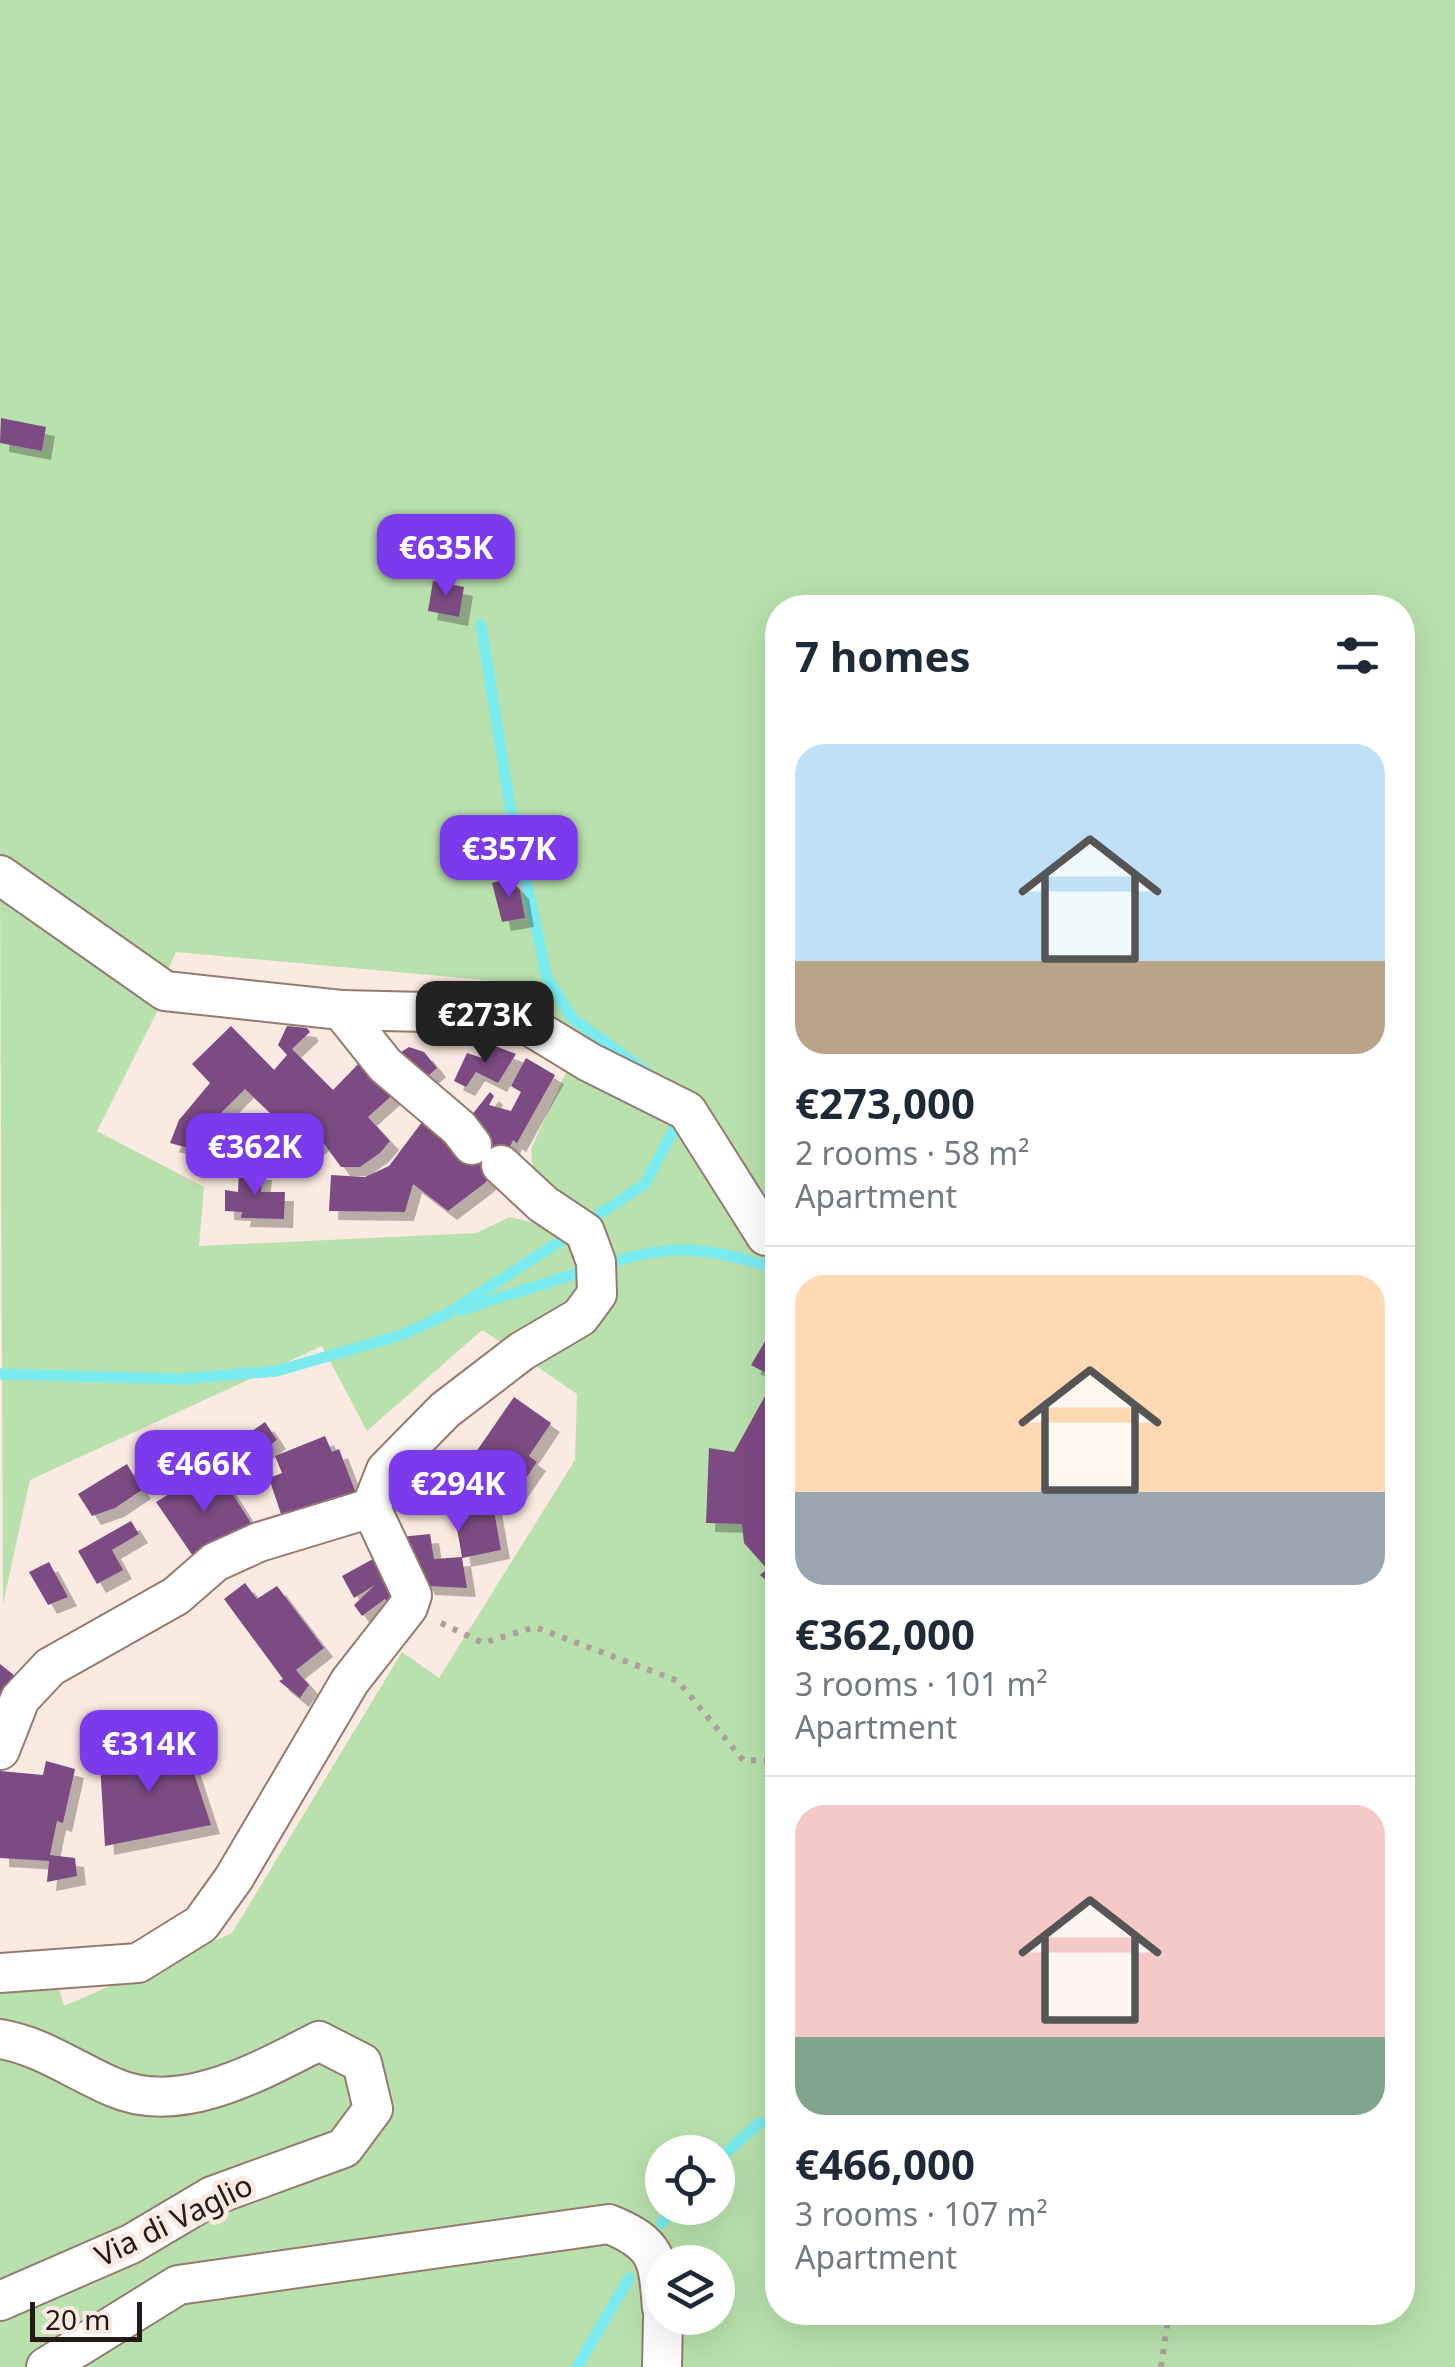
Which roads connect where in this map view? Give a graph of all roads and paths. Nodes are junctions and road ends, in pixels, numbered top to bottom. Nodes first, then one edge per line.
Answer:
1 (0, 875) edge
2 (341, 1010) junction
3 (765, 1234) edge
4 (370, 1508) junction
5 (408, 1607) junction
6 (0, 1750) edge
7 (765, 1761) edge
8 (0, 1973) edge
9 (0, 2038) edge
10 (646, 2245) edge
11 (0, 2301) edge
12 (1167, 2325) edge
13 (663, 2335) edge
14 (46, 2367) edge
15 (662, 2367) edge
16 (1161, 2367) edge

1 - 2 street
2 - 3 street
2 - 4 street
4 - 5 street
4 - 6 street
5 - 7 path
5 - 8 street
9 - 11 street, Via di Vaglio
10 - 14 street, Via di Vaglio
12 - 16 path
13 - 15 street

